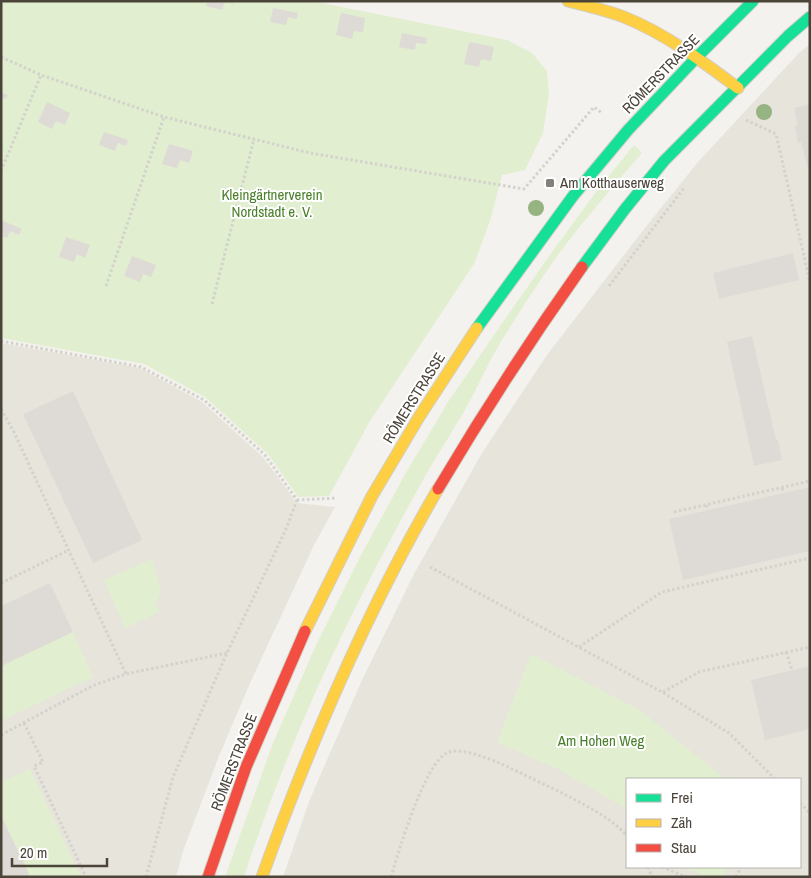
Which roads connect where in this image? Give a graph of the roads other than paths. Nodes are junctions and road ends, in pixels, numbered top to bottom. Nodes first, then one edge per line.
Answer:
1 (568, 1) edge
2 (753, 1) edge
3 (810, 17) edge
4 (696, 58) junction
5 (738, 88) junction
6 (208, 877) edge
7 (262, 877) edge

1 - 4 main road
2 - 4 main road, RÖMERSTRASSE
3 - 5 main road
4 - 5 main road
4 - 6 main road, RÖMERSTRASSE
5 - 7 main road

